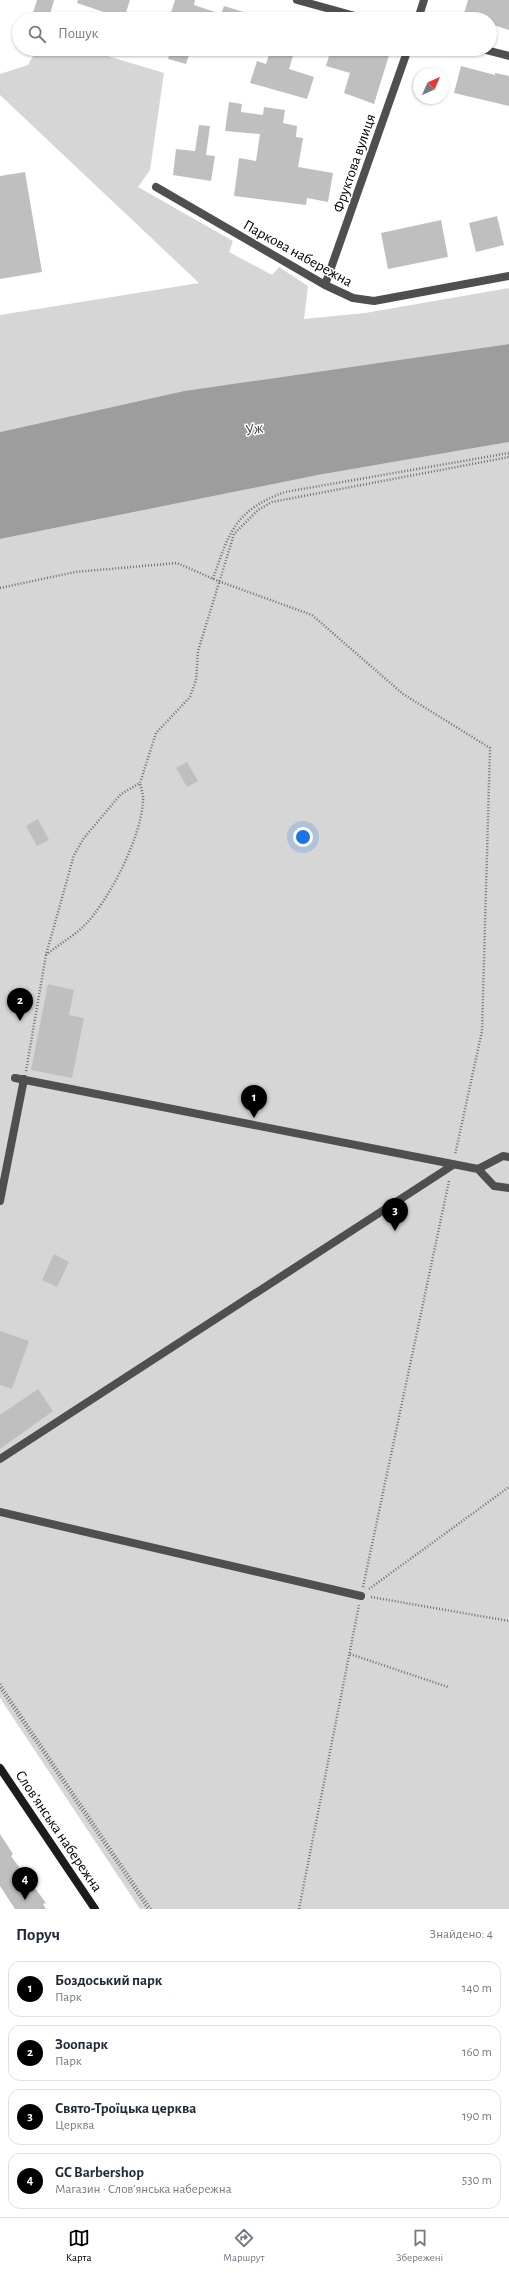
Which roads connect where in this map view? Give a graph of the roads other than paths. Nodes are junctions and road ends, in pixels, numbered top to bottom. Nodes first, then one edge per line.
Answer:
1 (297, 0) edge
2 (424, 0) edge
3 (341, 12) edge
4 (420, 12) edge
5 (497, 53) edge
6 (406, 56) edge
7 (509, 56) edge
8 (156, 187) dead end
9 (509, 276) edge
10 (325, 285) junction
11 (15, 1078) dead end
12 (24, 1079) junction
13 (509, 1157) edge
14 (453, 1165) junction
15 (478, 1169) junction
16 (509, 1188) edge
17 (0, 1201) edge
18 (0, 1459) edge
19 (0, 1512) edge
20 (361, 1596) road end
21 (0, 1768) edge
22 (95, 1909) edge

1 - 3 street
2 - 4 street
5 - 7 street
6 - 10 street, Фруктова вулиця
8 - 10 street, Паркова набережна
9 - 10 street, Паркова набережна
11 - 12 street
12 - 14 street
12 - 17 street
13 - 15 street
14 - 15 street
14 - 18 street
15 - 16 street
19 - 20 street
21 - 22 street, Словʼянська набережна

